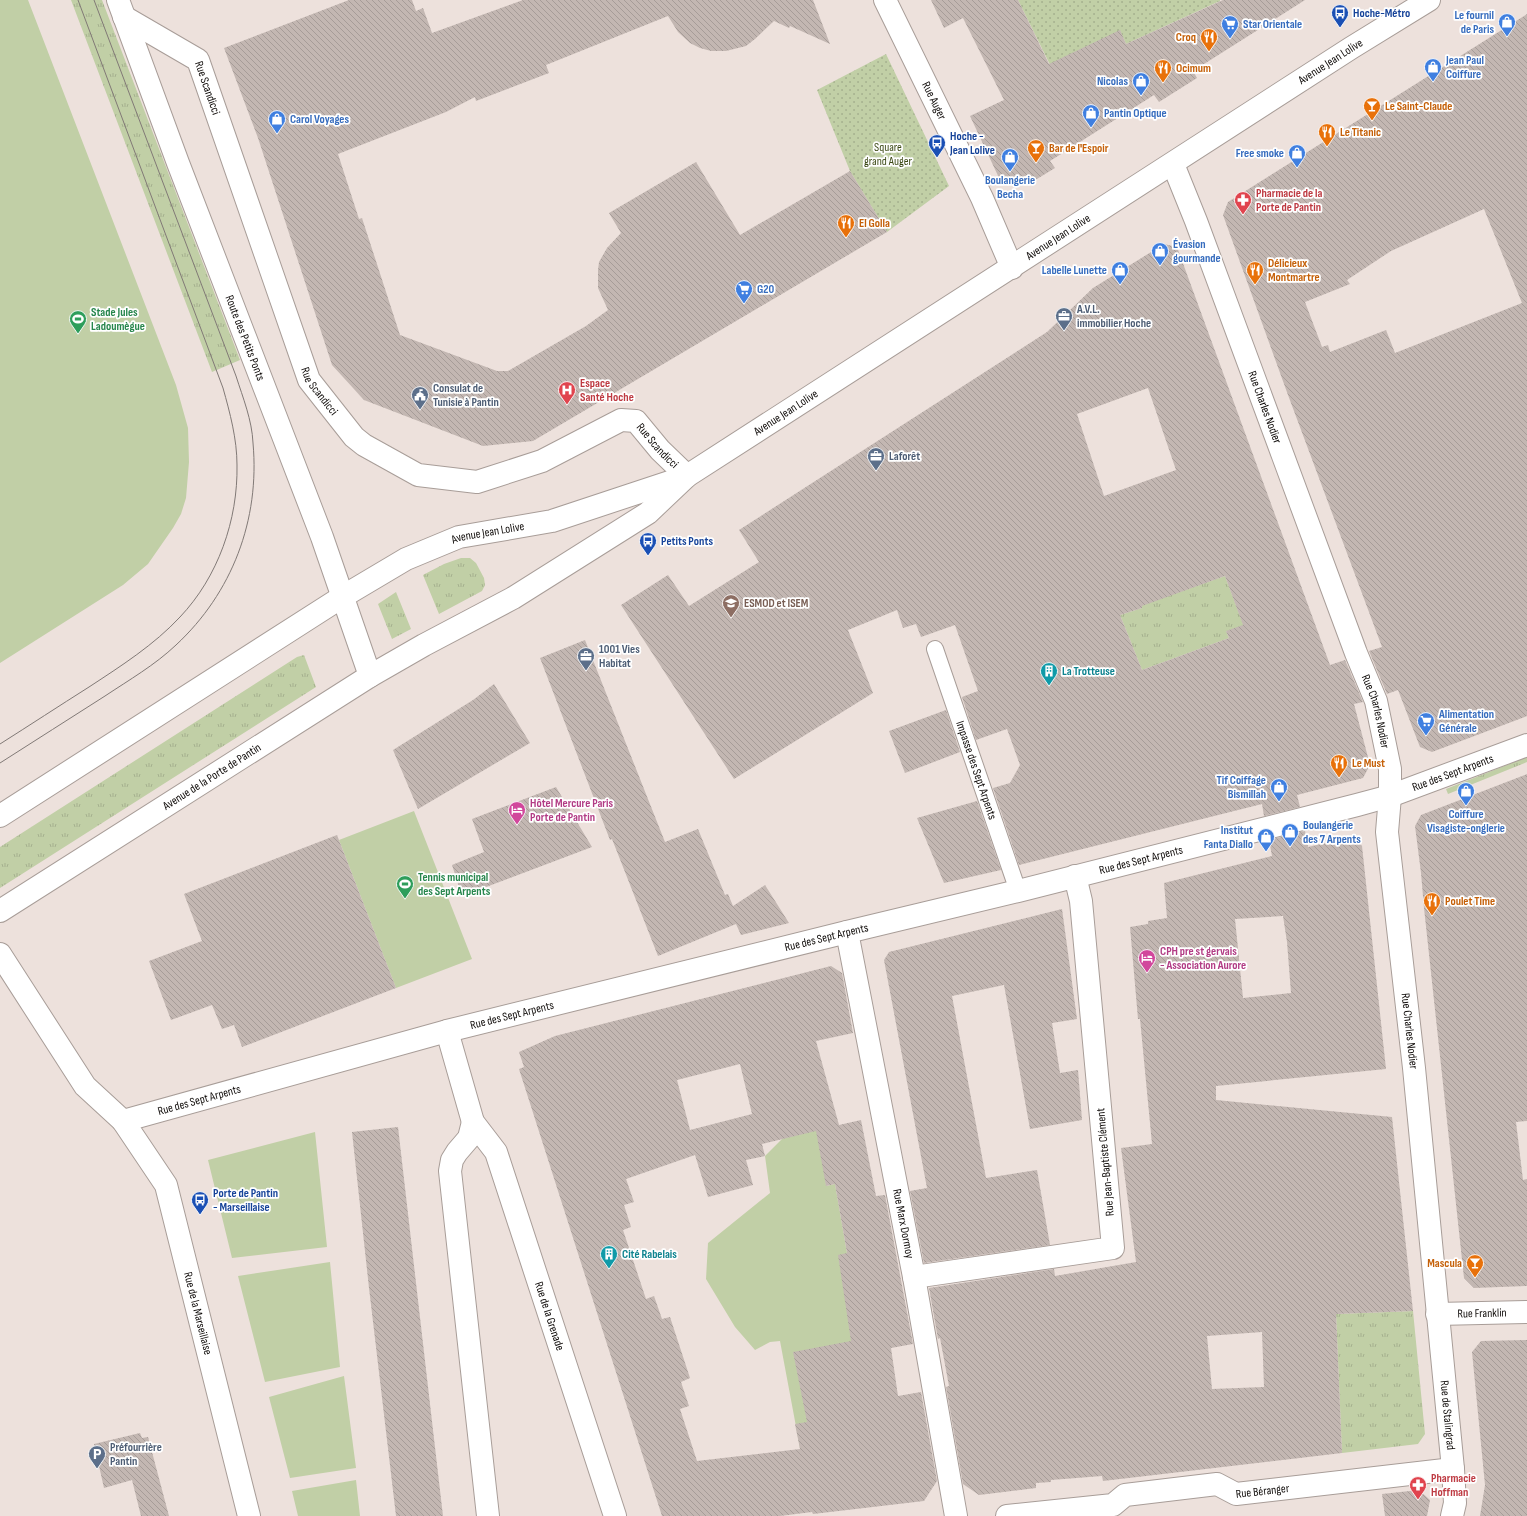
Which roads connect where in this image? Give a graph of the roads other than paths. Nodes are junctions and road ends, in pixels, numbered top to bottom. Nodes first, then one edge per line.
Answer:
1 (885, 0) edge
2 (1429, 0) edge
3 (121, 9) edge
4 (1173, 164) junction
5 (1012, 268) junction
6 (687, 476) junction
7 (342, 597) junction
8 (424, 645) joint
9 (935, 649) dead end
10 (370, 676) junction
11 (1527, 745) edge
12 (1390, 796) junction
13 (0, 816) edge
14 (1076, 876) junction
15 (1018, 891) junction
16 (0, 911) edge
17 (847, 932) junction
18 (0, 954) edge
19 (447, 1031) junction
20 (123, 1121) junction
21 (473, 1122) junction
22 (914, 1277) junction
23 (1527, 1312) edge
24 (1437, 1314) junction
25 (1452, 1470) junction
26 (250, 1516) edge
27 (488, 1516) edge
28 (615, 1516) edge
29 (956, 1516) edge
30 (1007, 1516) edge
31 (1452, 1516) edge

1 - 5 street, Rue Auger
2 - 4 street, Avenue Jean Lolive
3 - 6 street, Rue Scandicci
3 - 7 street, Route des Petits Ponts
4 - 5 street, Avenue Jean Lolive
4 - 12 street, Rue Charles Nodier
5 - 6 street, Avenue Jean Lolive
6 - 7 street, Avenue Jean Lolive
6 - 8 street, Avenue Jean Lolive
7 - 10 street, Route des Petits Ponts
7 - 13 street
8 - 10 street, Avenue de la Porte de Pantin
9 - 15 lane, Impasse des Sept Arpents
10 - 16 street, Avenue de la Porte de Pantin
11 - 12 street, Rue des Sept Arpents
12 - 14 street, Rue des Sept Arpents
12 - 24 street, Rue Charles Nodier
14 - 15 street, Rue des Sept Arpents
14 - 22 street, Rue Jean-Baptiste Clément
15 - 17 street, Rue des Sept Arpents
17 - 19 street, Rue des Sept Arpents
17 - 22 street, Rue Marx Dormoy
18 - 20 street, Rue de la Marseillaise
19 - 20 street, Rue des Sept Arpents
19 - 21 street, Rue de la Grenade
20 - 26 street, Rue de la Marseillaise
21 - 27 street
21 - 28 street, Rue de la Grenade
22 - 29 street, Rue Marx Dormoy
23 - 24 street, Rue Franklin
24 - 25 street, Rue de Stalingrad
25 - 30 street, Rue Béranger
25 - 31 street, Rue de Stalingrad

